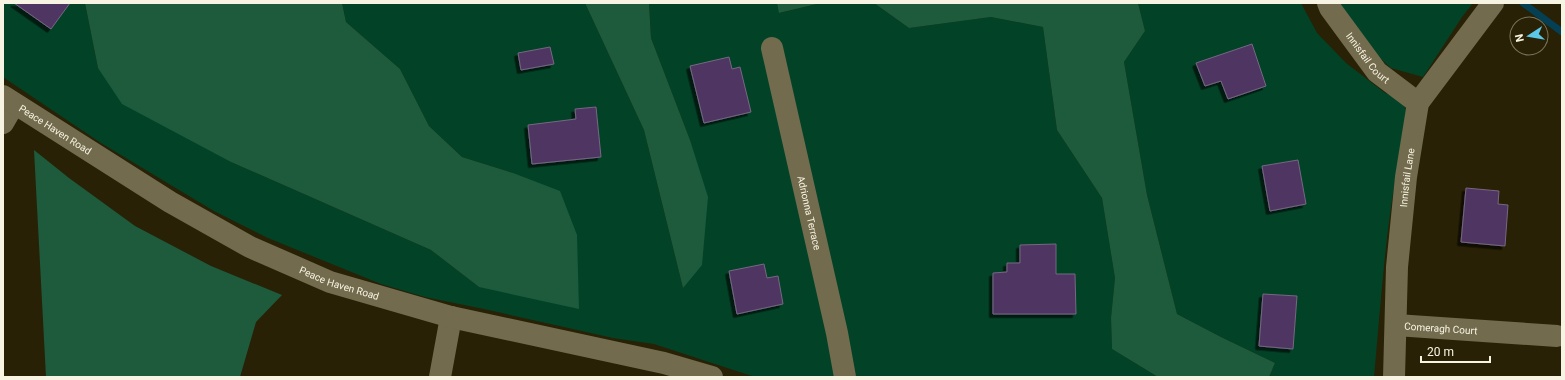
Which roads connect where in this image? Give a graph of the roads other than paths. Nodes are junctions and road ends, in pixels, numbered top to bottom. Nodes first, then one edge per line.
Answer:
1 (1328, 3) edge
2 (1493, 3) edge
3 (772, 48) dead end
4 (9, 100) edge
5 (1418, 103) junction
6 (3, 123) edge
7 (451, 317) junction
8 (1396, 325) junction
9 (1557, 336) dead end
10 (440, 377) edge
11 (712, 377) edge
12 (845, 377) edge
13 (1394, 377) edge

1 - 5 street, Innisfail Court
2 - 5 street, Innisfail Lane
3 - 12 street, Adrionna Terrace
4 - 6 street
4 - 7 street, Peace Haven Road
5 - 8 street, Innisfail Lane
7 - 10 street
7 - 11 street, Peace Haven Road
8 - 9 street, Comeragh Court
8 - 13 street, Innisfail Lane

